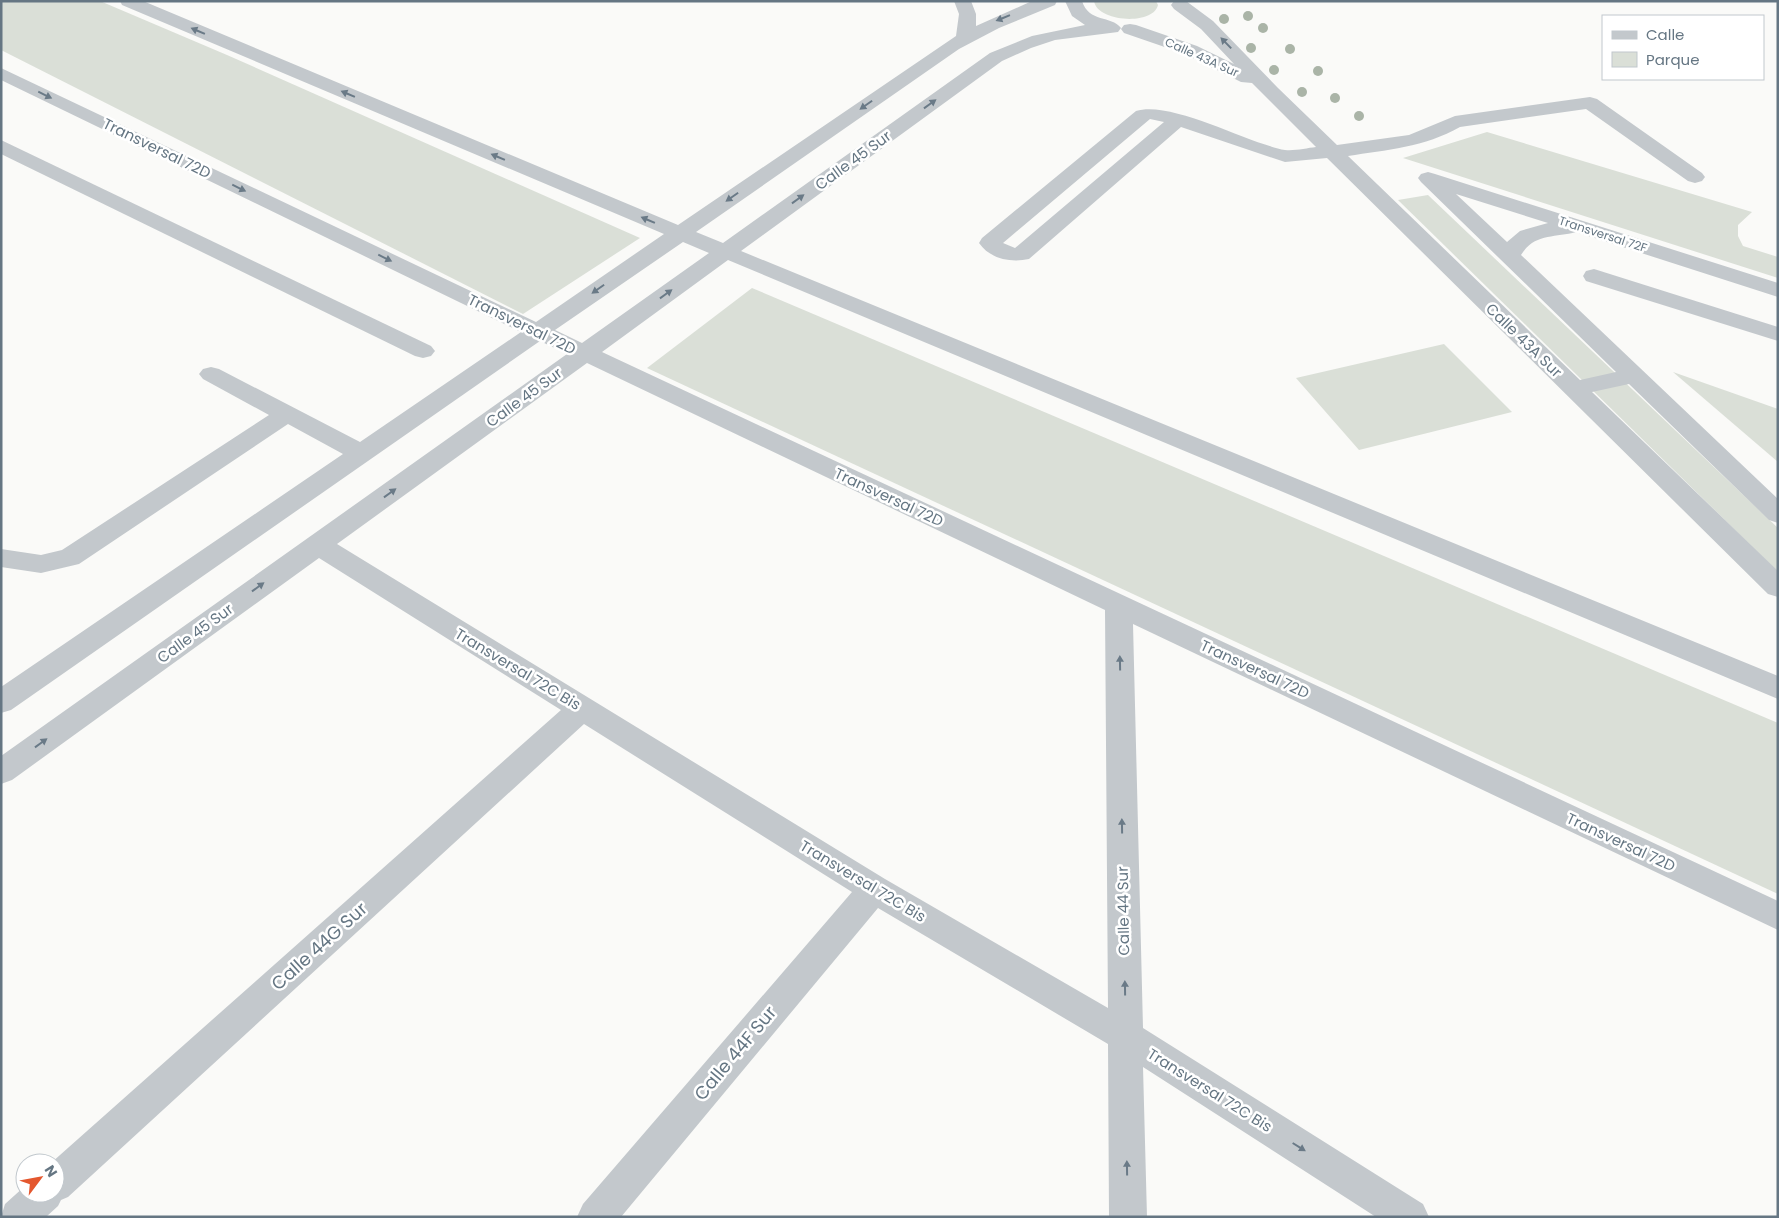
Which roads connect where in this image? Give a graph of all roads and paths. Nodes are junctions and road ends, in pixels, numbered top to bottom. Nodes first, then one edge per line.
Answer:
1 (128, 1) edge
2 (962, 1) edge
3 (1049, 1) edge
4 (1073, 1) edge
5 (1174, 12) edge
6 (1121, 28) junction
7 (966, 37) junction
8 (1, 73) edge
9 (1270, 92) junction
10 (1178, 120) junction
11 (1, 146) edge
12 (1332, 152) junction
13 (1695, 177) dead end
14 (1581, 227) junction
15 (680, 233) junction
16 (725, 252) junction
17 (1509, 256) junction
18 (1594, 276) dead end
19 (1778, 290) edge
20 (538, 332) junction
21 (1778, 334) edge
22 (423, 351) dead end
23 (584, 353) junction
24 (211, 374) dead end
25 (1634, 376) junction
26 (1574, 388) junction
27 (287, 414) junction
28 (362, 453) junction
29 (1778, 514) edge
30 (318, 545) junction
31 (1, 558) edge
32 (1778, 588) edge
33 (1119, 605) junction
34 (1778, 688) edge
35 (1, 702) edge
36 (582, 708) junction
37 (1, 772) edge
38 (874, 889) junction
39 (1778, 916) edge
40 (1125, 1036) junction
41 (65, 1175) edge
42 (34, 1203) edge
43 (18, 1217) edge
44 (596, 1217) edge
45 (1128, 1217) edge
46 (1410, 1217) edge

15 -> 1 street
2 - 7 street
3 -> 7 street
4 - 6 street, Calle 43A Sur
5 - 6 street, Calle 45 Sur
9 -> 5 street, Calle 43A Sur
6 - 9 street, Calle 43A Sur
16 -> 6 street, Calle 45 Sur
7 -> 15 street
8 -> 20 street, Transversal 72D
9 - 12 street, Calle 43A Sur
10 - 10 street
10 - 12 street
11 - 22 street
12 - 13 street
12 - 26 street, Calle 43A Sur
14 - 17 street
14 - 17 street, Transversal 72F
14 - 19 street, Transversal 72F
15 - 16 street
15 -> 20 street
23 -> 16 street, Calle 45 Sur
16 - 34 street
17 - 25 street
18 - 21 street
20 - 23 street, Transversal 72D
20 - 28 street
30 -> 23 street, Calle 45 Sur
23 - 33 street, Transversal 72D
24 - 27 street
25 - 26 street
25 - 29 street
26 - 32 street, Calle 43A Sur
27 - 28 street
27 - 31 street
28 - 35 street
30 - 36 street, Transversal 72C Bis
37 -> 30 street, Calle 45 Sur
33 - 39 street, Transversal 72D
40 -> 33 street, Calle 44 Sur
36 - 38 street, Transversal 72C Bis
36 - 41 street, Calle 44G Sur
38 - 40 street, Transversal 72C Bis
38 - 44 street, Calle 44F Sur
45 -> 40 street, Calle 44 Sur
40 -> 46 street, Transversal 72C Bis
42 - 43 street

